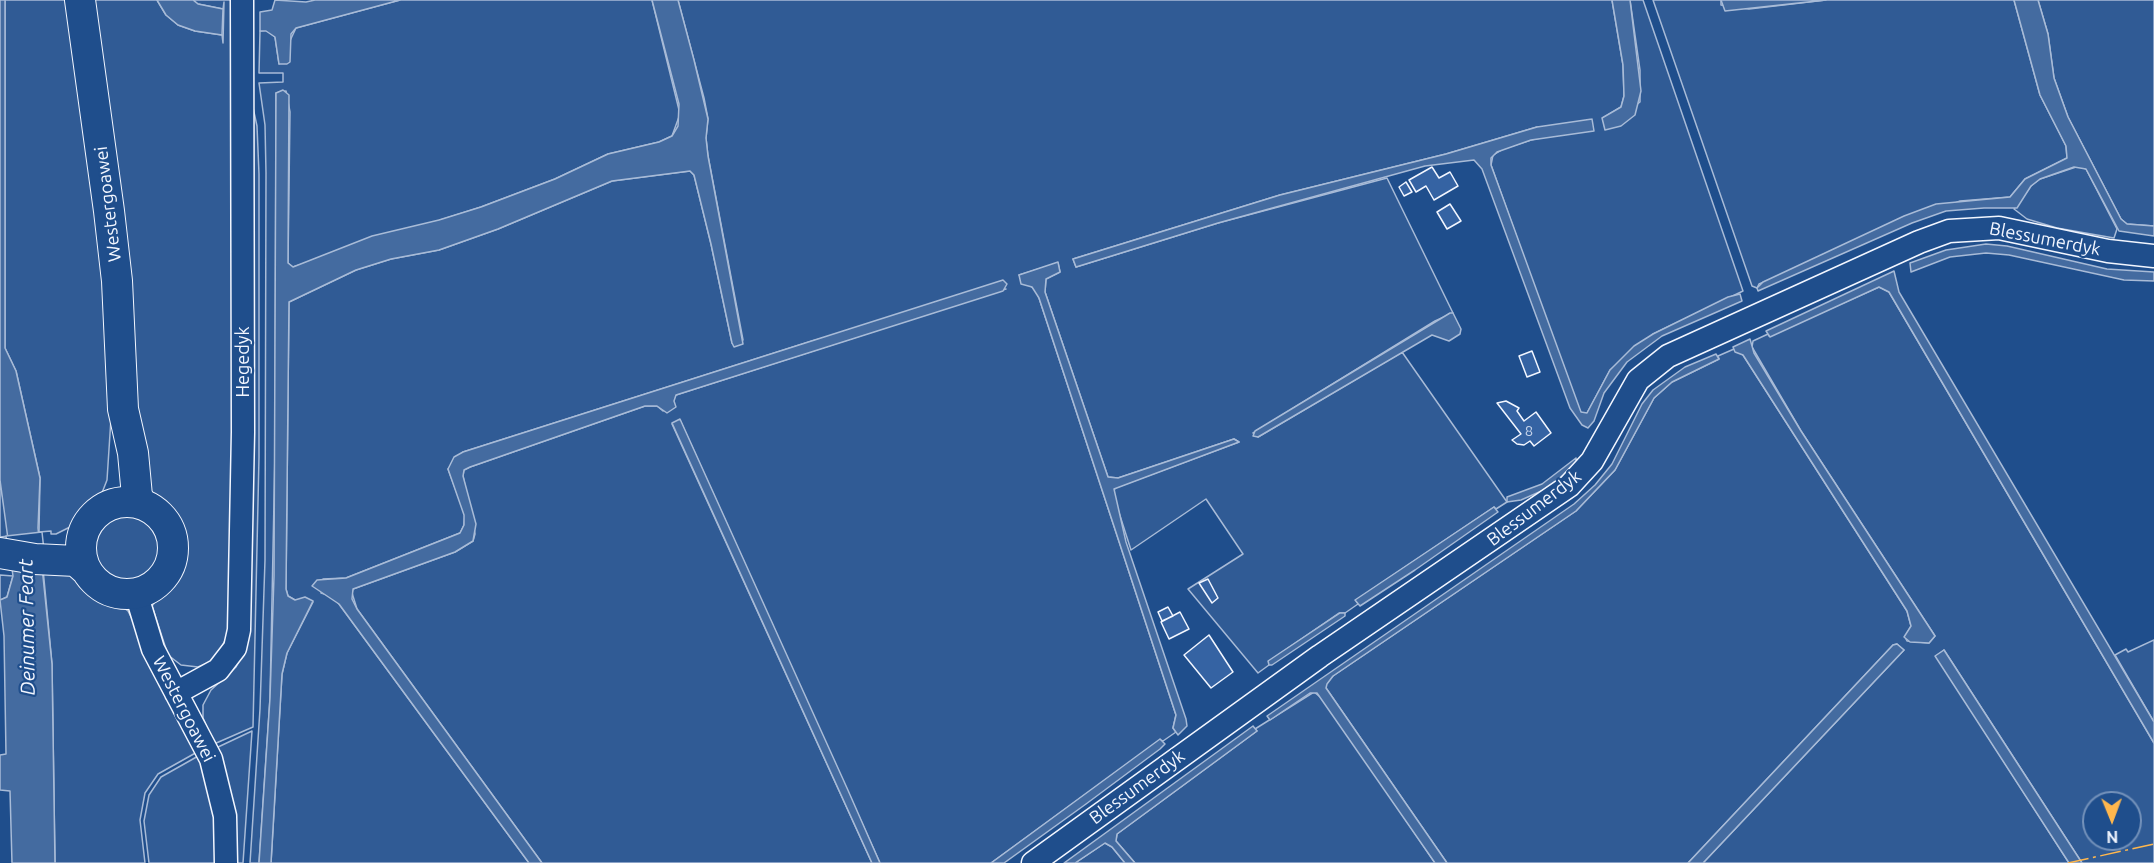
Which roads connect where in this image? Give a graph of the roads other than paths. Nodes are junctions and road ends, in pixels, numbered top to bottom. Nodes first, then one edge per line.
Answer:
1 (80, 0) edge
2 (242, 0) edge
3 (2154, 256) edge
4 (123, 409) junction
5 (142, 504) junction
6 (107, 506) junction
7 (83, 532) junction
8 (53, 550) junction
9 (0, 552) edge
10 (85, 569) junction
11 (136, 593) junction
12 (176, 693) junction
13 (226, 863) edge
14 (1033, 863) edge

1 - 4 highway, Westergoawei
2 - 12 street, Hegedyk
3 - 14 street, Blessumerdyk
4 - 5 highway, Westergoawei
4 - 6 highway, Westergoawei
5 - 6 highway
5 - 11 highway
6 - 7 highway
7 - 8 highway
7 - 10 highway
8 - 9 highway
8 - 10 highway
10 - 11 highway
11 - 12 street, Westergoawei
12 - 13 street, Westergoawei

